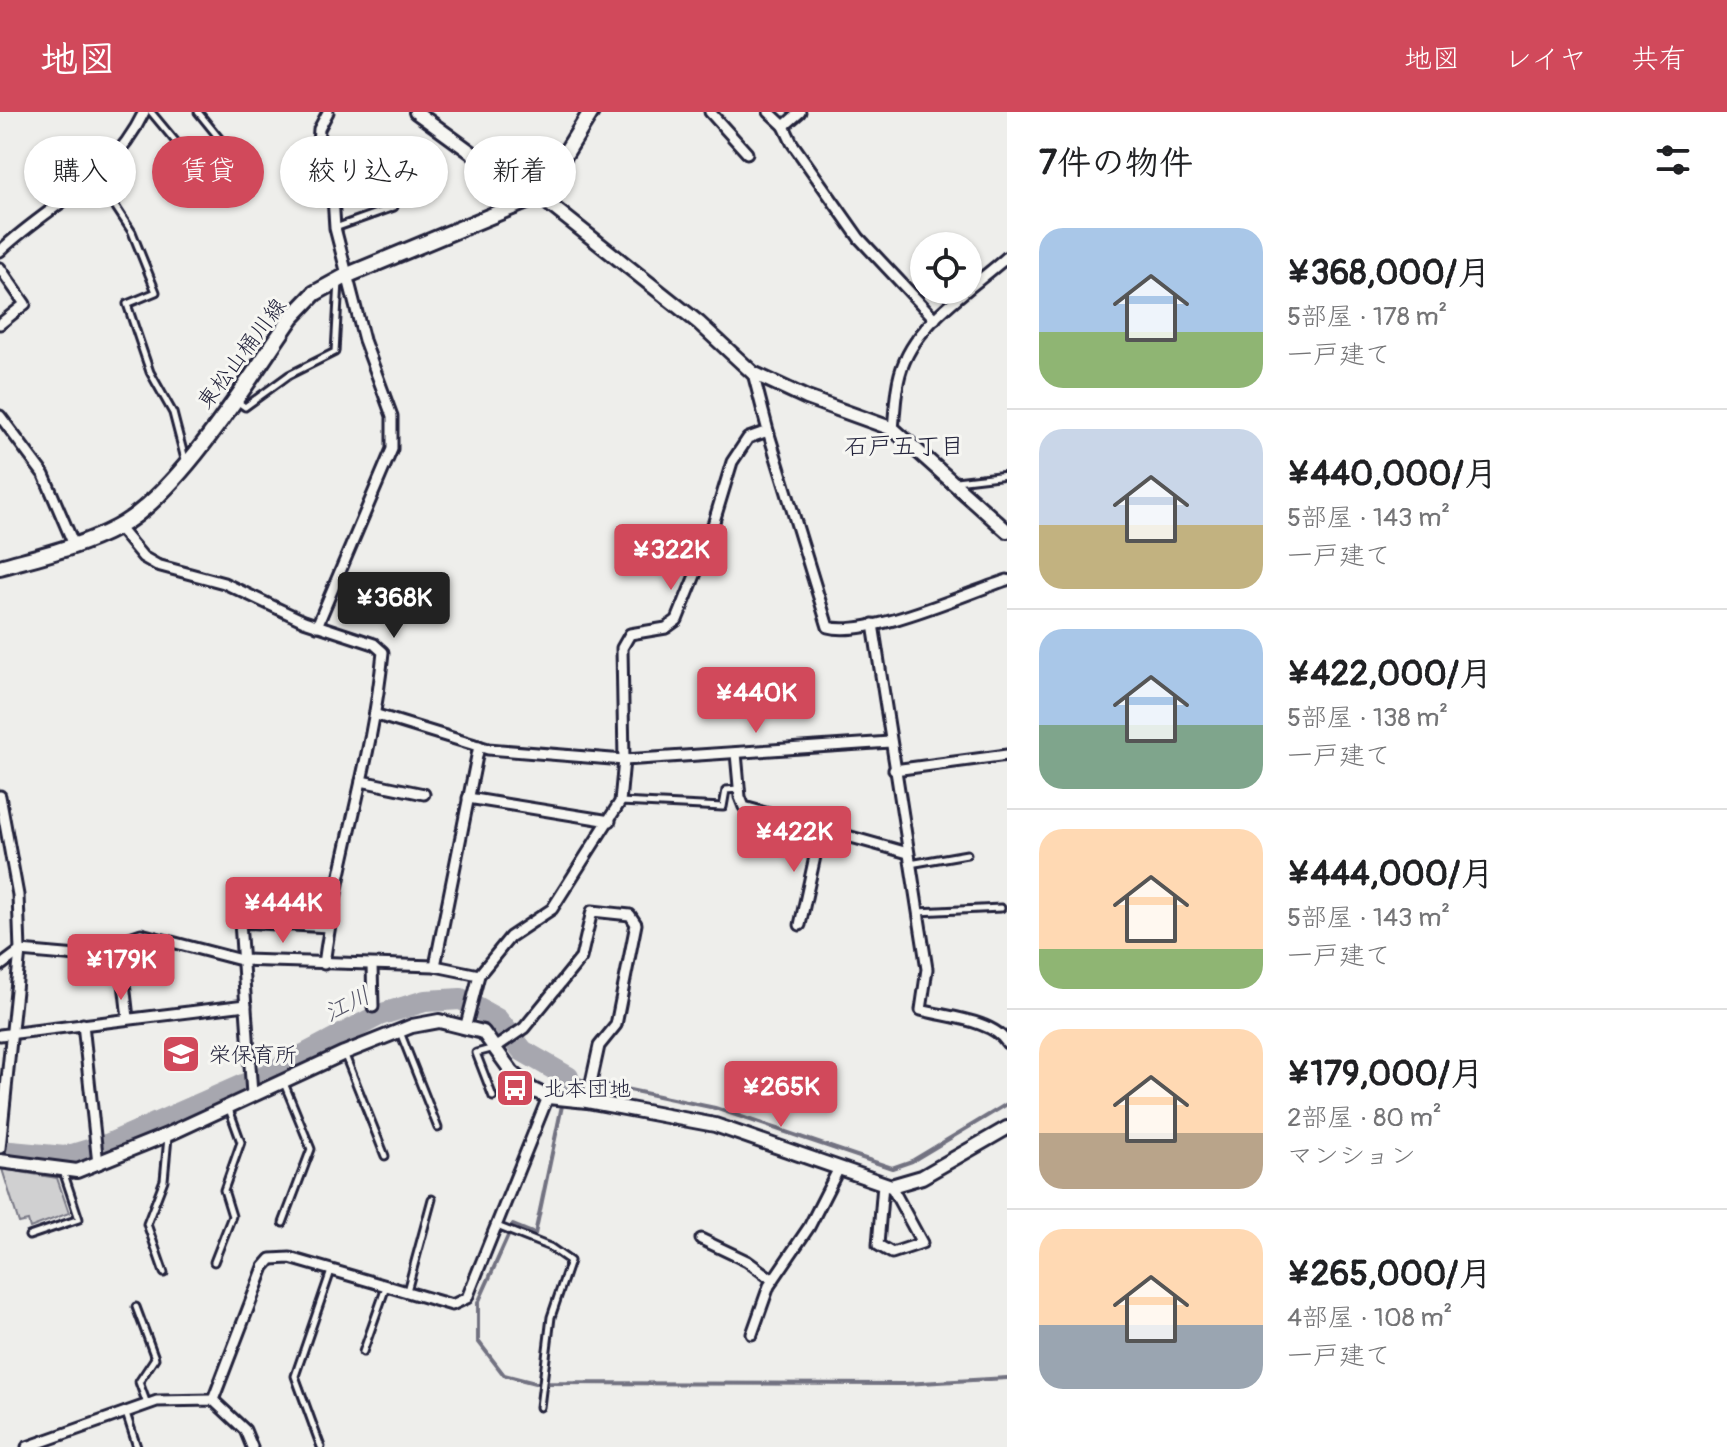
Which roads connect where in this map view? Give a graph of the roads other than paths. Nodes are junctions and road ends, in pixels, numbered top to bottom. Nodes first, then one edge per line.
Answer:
1 (144, 112) edge
2 (151, 112) edge
3 (198, 112) edge
4 (328, 112) edge
5 (416, 112) edge
6 (591, 112) edge
7 (710, 112) edge
8 (769, 112) edge
9 (800, 112) edge
10 (784, 126) junction
11 (129, 136) edge
12 (171, 136) edge
13 (217, 136) edge
14 (576, 136) edge
15 (464, 147) edge
16 (747, 153) dead end
17 (52, 208) edge
18 (116, 208) edge
19 (391, 208) edge
20 (510, 208) edge
21 (554, 208) edge
22 (335, 228) junction
23 (0, 251) edge
24 (1007, 257) edge
25 (0, 268) edge
26 (344, 278) junction
27 (935, 319) junction
28 (0, 324) edge
29 (753, 373) junction
30 (234, 399) junction
31 (0, 416) edge
32 (893, 429) junction
33 (768, 431) junction
34 (186, 463) junction
35 (1007, 475) edge
36 (951, 482) junction
37 (118, 527) junction
38 (1007, 531) edge
39 (74, 545) junction
40 (0, 567) edge
41 (1007, 580) edge
42 (873, 624) junction
43 (317, 626) junction
44 (377, 715) junction
45 (890, 742) junction
46 (479, 746) junction
47 (736, 753) junction
48 (1007, 755) edge
49 (624, 760) junction
50 (894, 770) junction
51 (361, 781) junction
52 (739, 789) junction
53 (424, 794) dead end
54 (0, 796) edge
55 (468, 798) junction
56 (620, 802) junction
57 (610, 821) junction
58 (821, 829) junction
59 (908, 853) junction
60 (967, 854) dead end
61 (910, 864) junction
62 (1001, 908) dead end
63 (917, 912) junction
64 (800, 925) dead end
65 (329, 927) junction
66 (119, 940) junction
67 (20, 951) junction
68 (241, 960) junction
69 (324, 964) junction
70 (372, 965) junction
71 (0, 966) edge
72 (435, 966) junction
73 (479, 975) junction
74 (246, 1005) junction
75 (373, 1007) dead end
76 (128, 1018) junction
77 (83, 1024) junction
78 (466, 1025) junction
79 (399, 1031) junction
80 (12, 1033) junction
81 (0, 1035) edge
82 (1007, 1043) edge
83 (496, 1047) junction
84 (344, 1053) junction
85 (282, 1079) junction
86 (252, 1094) junction
87 (493, 1097) dead end
88 (548, 1097) junction
89 (587, 1101) junction
90 (227, 1104) junction
91 (438, 1128) dead end
92 (1007, 1128) edge
93 (169, 1134) junction
94 (0, 1141) edge
95 (385, 1156) dead end
96 (0, 1161) edge
97 (98, 1164) junction
98 (838, 1170) junction
99 (63, 1171) junction
100 (887, 1185) junction
101 (432, 1199) dead end
102 (283, 1223) dead end
103 (496, 1226) junction
104 (29, 1236) dead end
105 (701, 1239) dead end
106 (214, 1262) dead end
107 (331, 1271) junction
108 (164, 1273) dead end
109 (773, 1280) junction
110 (386, 1286) junction
111 (407, 1292) junction
112 (136, 1307) dead end
113 (752, 1334) dead end
114 (363, 1352) dead end
115 (213, 1400) junction
116 (147, 1404) junction
117 (540, 1407) dead end
118 (126, 1413) junction
119 (27, 1447) edge
120 (137, 1447) edge
121 (252, 1447) edge
122 (321, 1447) edge

1 - 11 street
2 - 12 lane
3 - 13 lane
4 - 22 street
5 - 15 street
6 - 14 main road
7 - 16 street
8 - 10 street
9 - 10 street
10 - 27 street
17 - 23 street
18 - 34 lane
19 - 22 lane
20 - 26 main road, 東松山桶川線
21 - 29 street
22 - 26 street
24 - 27 street
25 - 28 street
26 - 30 main road, 東松山桶川線
26 - 30 lane
26 - 43 street
27 - 32 street
29 - 32 street
29 - 33 street
30 - 34 main road, 東松山桶川線
31 - 39 street
32 - 36 street
33 - 42 street
33 - 49 street
34 - 37 main road, 東松山桶川線
35 - 36 lane
36 - 38 street
37 - 39 main road, 東松山桶川線
37 - 43 street
39 - 40 main road, 東松山桶川線
41 - 42 street
42 - 45 street
43 - 44 street
44 - 46 street
44 - 51 street
45 - 47 street
45 - 50 street
46 - 49 street
46 - 55 street
47 - 49 street
47 - 52 street
48 - 50 street
49 - 56 street
50 - 59 street
51 - 53 street
51 - 65 street
52 - 56 lane
52 - 58 street
54 - 67 street
55 - 57 street
55 - 72 street
56 - 57 street
57 - 73 street
58 - 59 street
58 - 64 street
59 - 61 street
60 - 61 lane
61 - 63 street
62 - 63 lane
63 - 82 street
65 - 68 street
65 - 69 street
66 - 67 street
66 - 68 street
66 - 76 street
67 - 71 street
67 - 80 street
68 - 69 street
68 - 74 street
69 - 70 street
70 - 72 street
70 - 75 street
72 - 73 street
73 - 78 street
74 - 76 street
74 - 86 street
76 - 77 street
77 - 80 street
77 - 97 street
78 - 79 street
78 - 83 street
79 - 84 street
79 - 91 lane
80 - 81 street
80 - 94 street
83 - 87 lane
83 - 88 street
83 - 89 street
84 - 85 street
84 - 95 lane
85 - 86 street
85 - 102 lane
86 - 90 street
88 - 89 street
88 - 103 street
89 - 98 street
90 - 93 street
90 - 106 lane
92 - 100 street
93 - 97 street
93 - 108 lane
96 - 99 street
97 - 99 street
98 - 100 street
98 - 109 street
99 - 104 lane
100 - 100 street
101 - 111 lane
103 - 111 street
103 - 117 lane
105 - 109 street
107 - 110 street
107 - 115 street
107 - 122 lane
109 - 113 street
110 - 111 street
110 - 114 lane
112 - 116 lane
115 - 116 street
115 - 121 street
116 - 118 street
118 - 119 street
118 - 120 lane

